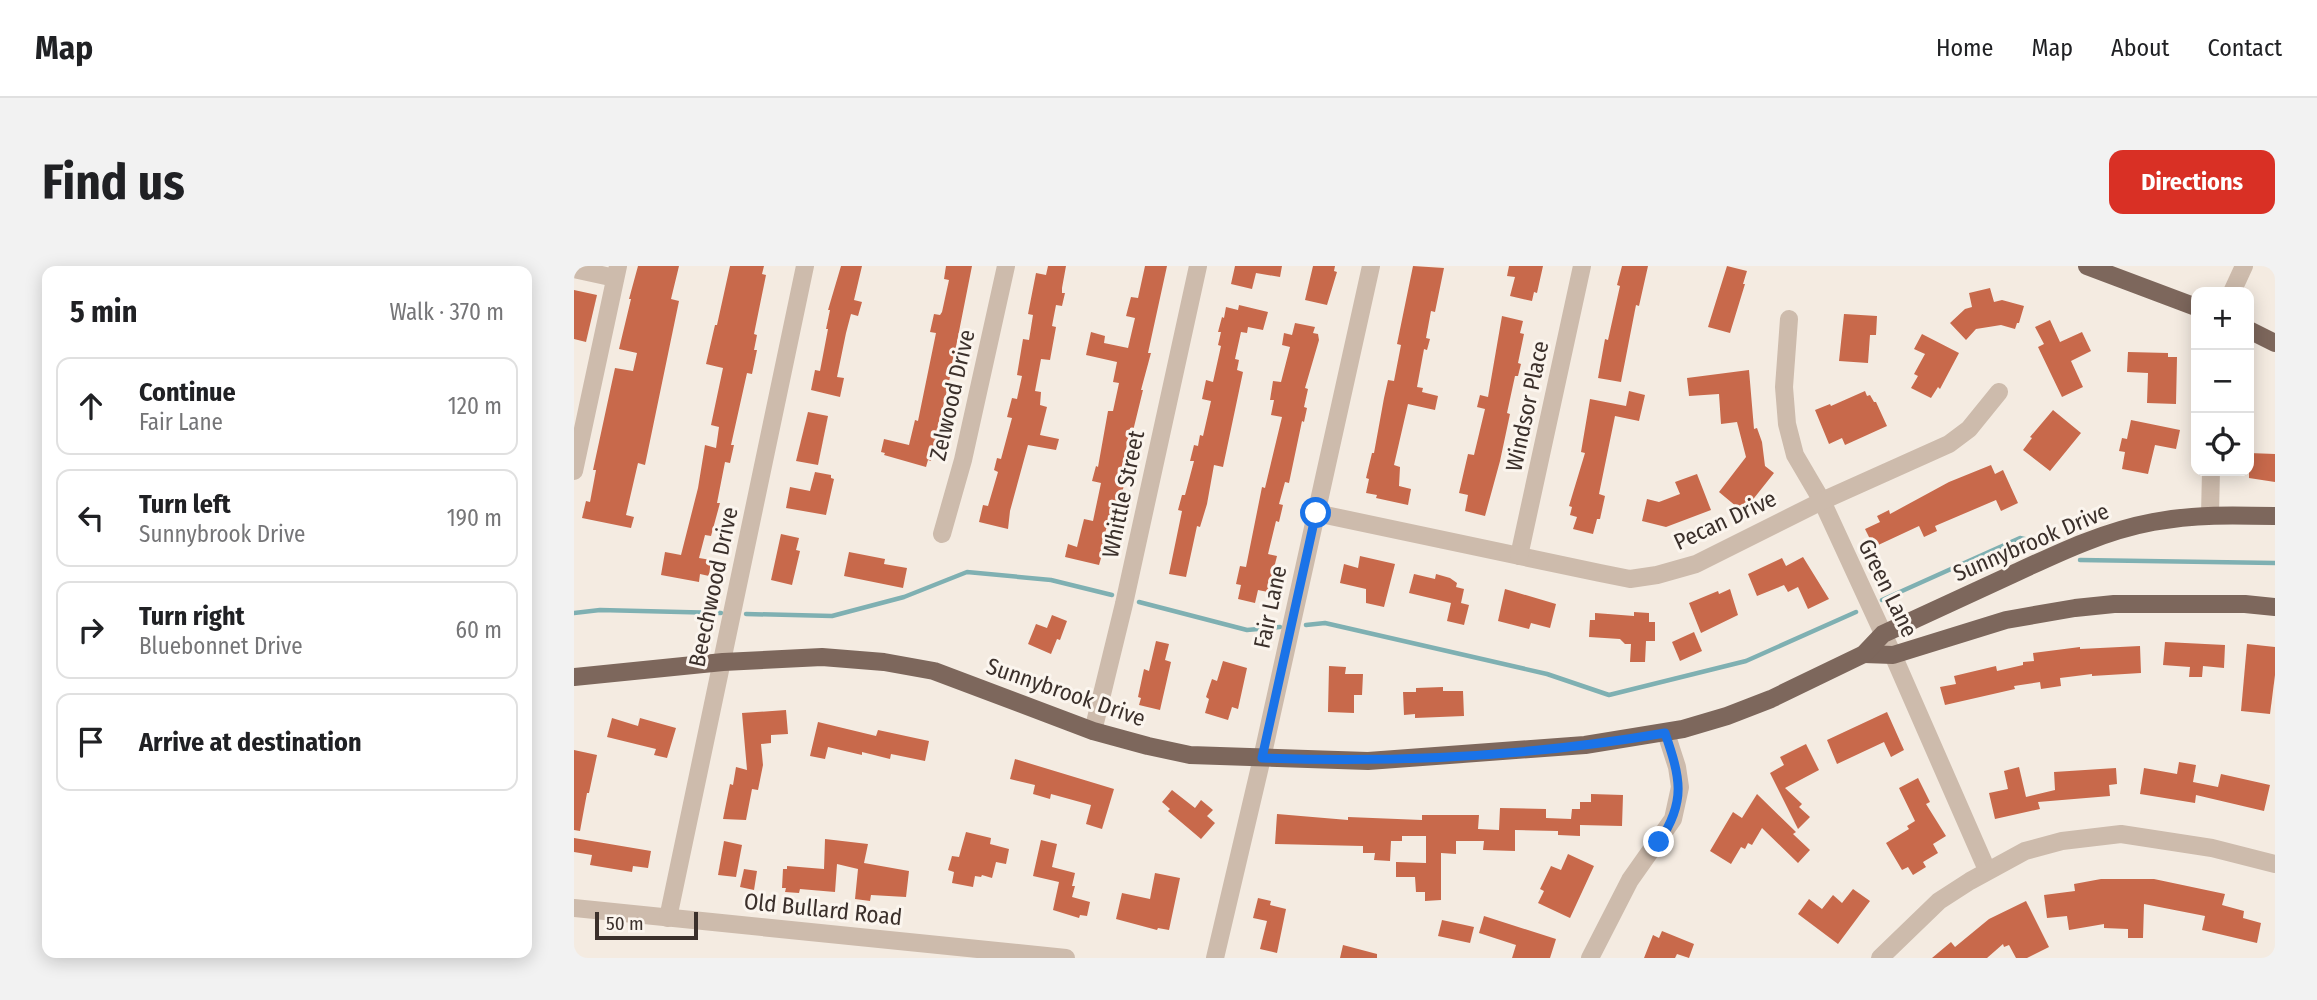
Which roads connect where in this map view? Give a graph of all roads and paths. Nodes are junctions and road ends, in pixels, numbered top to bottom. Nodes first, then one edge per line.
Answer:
1 (806, 266) edge
2 (1006, 266) edge
3 (1198, 266) edge
4 (1371, 266) edge
5 (1582, 266) edge
6 (2087, 266) edge
7 (2244, 266) edge
8 (574, 269) edge
9 (617, 272) edge
10 (2234, 287) edge
11 (2191, 305) edge
12 (1789, 319) dead end
13 (2254, 332) edge
14 (2275, 343) edge
15 (1999, 392) dead end
16 (579, 428) edge
17 (574, 471) edge
18 (2211, 476) edge
19 (1822, 502) junction
20 (1316, 513) junction
21 (2210, 515) junction
22 (2275, 516) edge
23 (942, 534) dead end
24 (1519, 556) junction
25 (2275, 607) edge
26 (1883, 634) junction
27 (1864, 654) junction
28 (1893, 655) junction
29 (723, 662) junction
30 (574, 677) edge
31 (1093, 731) junction
32 (1665, 733) junction
33 (1262, 758) junction
34 (2275, 864) edge
35 (1987, 870) junction
36 (574, 908) edge
37 (668, 918) junction
38 (1066, 958) edge
39 (1215, 958) edge
40 (1590, 958) edge
41 (1880, 958) edge

1 - 29 street, Beechwood Drive
2 - 23 street, Zelwood Drive
3 - 31 street, Whittle Street
4 - 20 street, Fair Lane
5 - 24 street, Windsor Place
6 - 11 main road
7 - 10 street
8 - 9 street
9 - 16 street
12 - 19 street, Green Lane
13 - 14 main road
15 - 19 street, Pecan Drive
16 - 17 street
18 - 21 street
19 - 24 street, Pecan Drive
19 - 26 street, Green Lane
20 - 24 street, Pecan Drive
20 - 33 street, Fair Lane
21 - 22 main road, Sunnybrook Drive
21 - 26 main road, Sunnybrook Drive
25 - 28 main road, Sunnybrook Drive
26 - 27 main road, Sunnybrook Drive
26 - 28 street, Green Lane
27 - 28 main road, Sunnybrook Drive
27 - 32 main road, Sunnybrook Drive
28 - 35 street, Green Lane
29 - 30 main road, Sunnybrook Drive
29 - 31 main road, Sunnybrook Drive
29 - 37 street, Beechwood Drive
31 - 33 main road, Sunnybrook Drive
32 - 33 main road, Sunnybrook Drive
32 - 40 street
33 - 39 street, Fair Lane
34 - 35 street
35 - 41 street
36 - 37 street, Old Bullard Road
37 - 38 street, Old Bullard Road

